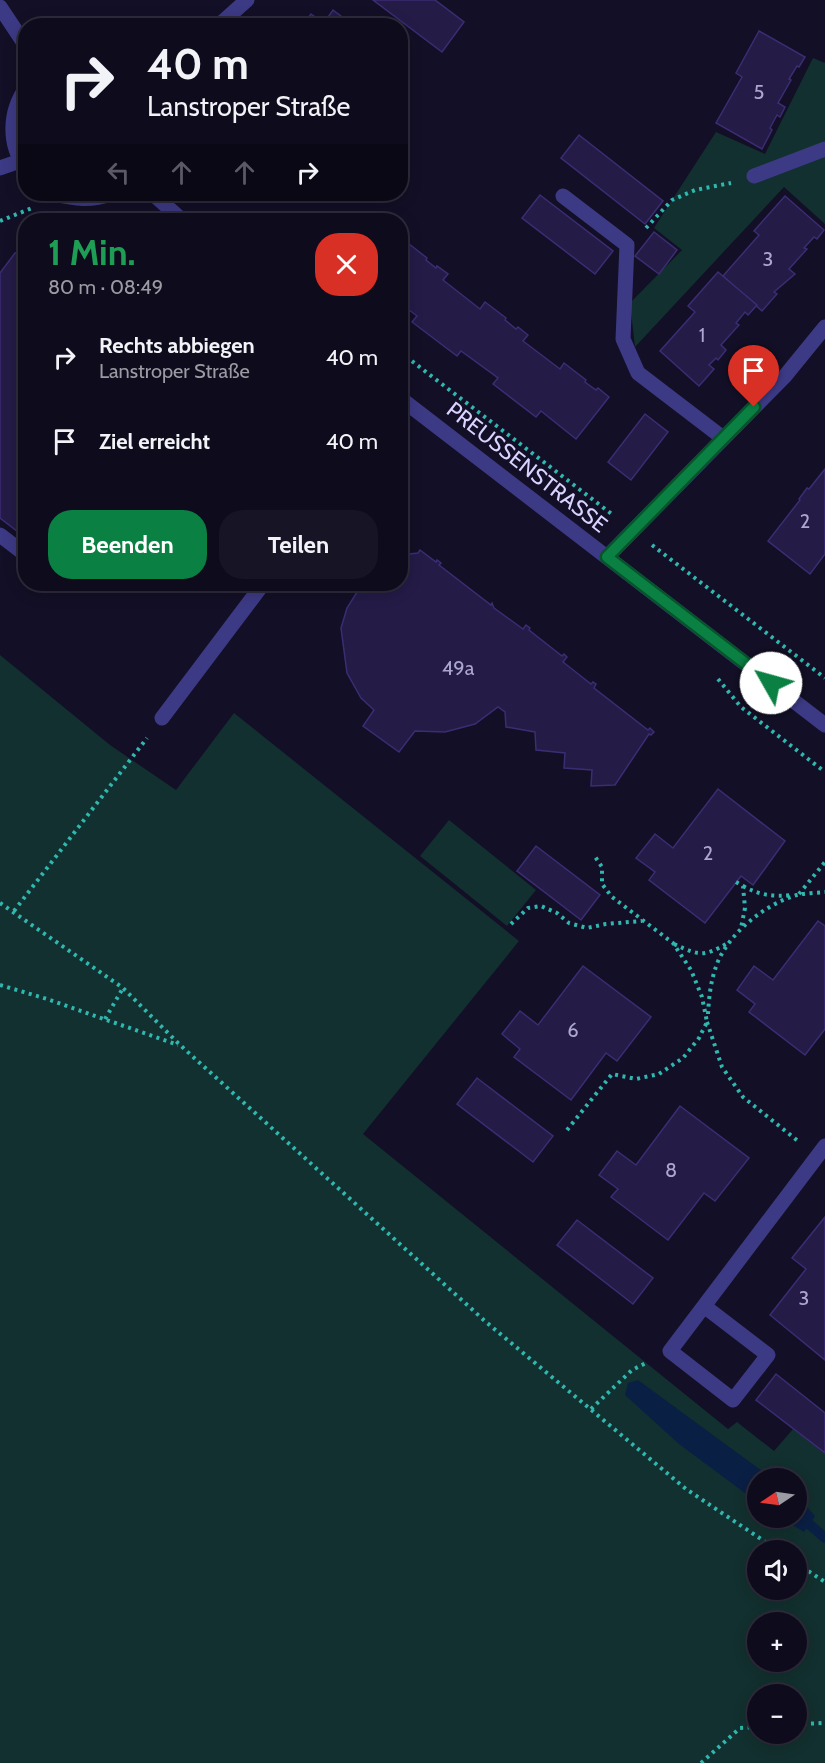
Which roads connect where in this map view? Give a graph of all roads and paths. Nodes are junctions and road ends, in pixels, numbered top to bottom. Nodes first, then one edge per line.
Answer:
1 (247, 0) edge
2 (0, 7) edge
3 (227, 18) edge
4 (18, 34) edge
5 (18, 105) edge
6 (825, 149) edge
7 (18, 151) edge
8 (18, 166) edge
9 (0, 168) edge
10 (754, 176) joint
11 (563, 196) dead end
12 (161, 201) edge
13 (32, 208) dead end
14 (20, 213) edge
15 (174, 213) edge
16 (18, 214) edge
17 (0, 221) edge
18 (627, 245) junction
19 (825, 327) edge
20 (408, 358) edge
21 (408, 404) edge
22 (723, 438) junction
23 (621, 522) dead end
24 (0, 535) edge
25 (18, 549) edge
26 (661, 552) dead end
27 (607, 557) junction
28 (258, 591) edge
29 (712, 675) dead end
30 (825, 678) edge
31 (162, 718) joint
32 (825, 725) edge
33 (825, 772) edge
34 (594, 855) dead end
35 (825, 862) edge
36 (736, 882) dead end
37 (743, 886) junction
38 (825, 892) edge
39 (799, 895) junction
40 (0, 903) edge
41 (14, 911) junction
42 (643, 921) junction
43 (511, 924) dead end
44 (741, 930) junction
45 (730, 941) junction
46 (673, 943) junction
47 (0, 985) edge
48 (123, 988) junction
49 (105, 1019) junction
50 (707, 1022) junction
51 (180, 1045) junction
52 (567, 1130) dead end
53 (821, 1151) edge
54 (704, 1306) junction
55 (670, 1351) junction
56 (591, 1409) junction
57 (762, 1540) edge
58 (807, 1570) edge
59 (825, 1582) edge
60 (825, 1723) edge
61 (807, 1724) edge
62 (747, 1728) edge
63 (701, 1763) edge

1 - 3 street
2 - 4 street
5 - 7 street
6 - 10 street
8 - 9 street
10 - 18 path
11 - 18 street
12 - 15 street
13 - 14 path
16 - 17 path
18 - 22 street
19 - 22 street
20 - 23 path
21 - 27 street, PREUSSENSTRASSE
22 - 27 street
24 - 25 street
26 - 30 path
27 - 32 street, PREUSSENSTRASSE
28 - 31 street
29 - 33 path
31 - 41 path
34 - 42 path
35 - 39 path
36 - 37 path
37 - 39 path
37 - 44 path
38 - 39 path
39 - 44 path
40 - 41 path
41 - 48 path
42 - 43 path
42 - 46 path
44 - 45 path
45 - 46 path
45 - 50 path
46 - 50 path
47 - 49 path
48 - 49 path
48 - 51 path
49 - 51 path
50 - 52 path
50 - 53 path
51 - 56 path
53 - 54 street
54 - 55 street
54 - 55 street
55 - 56 path
56 - 57 path
58 - 59 path
60 - 61 path
62 - 63 path

